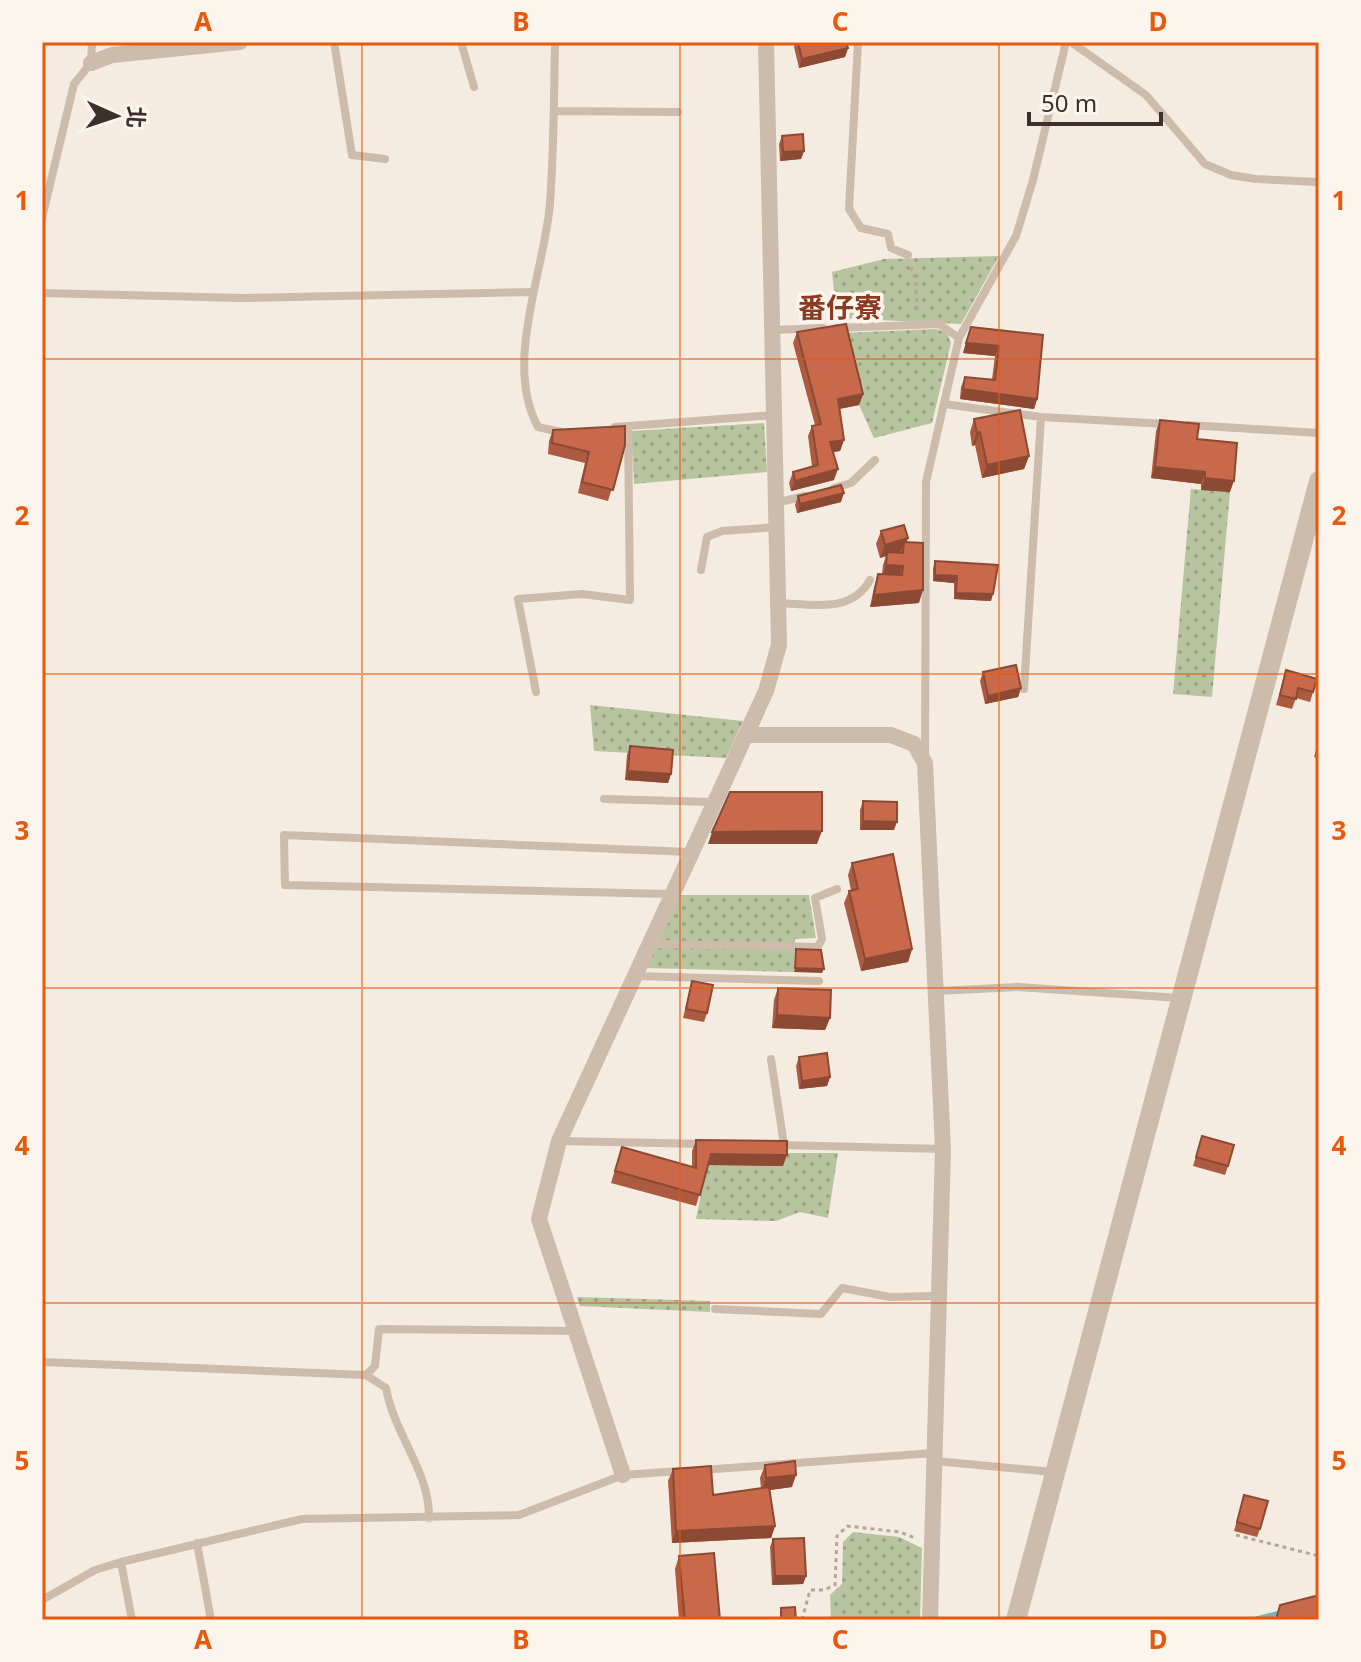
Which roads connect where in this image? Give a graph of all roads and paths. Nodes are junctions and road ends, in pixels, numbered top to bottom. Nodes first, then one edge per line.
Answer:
1 (92, 42) edge
2 (240, 42) edge
3 (334, 42) edge
4 (461, 42) edge
5 (555, 42) edge
6 (766, 42) edge
7 (858, 42) edge
8 (1068, 42) edge
9 (91, 63) junction
10 (474, 87) dead end
11 (554, 111) junction
12 (678, 112) dead end
13 (385, 159) dead end
14 (1319, 182) edge
15 (44, 201) edge
16 (42, 218) edge
17 (908, 255) joint
18 (532, 292) junction
19 (42, 293) edge
20 (917, 325) junction
21 (772, 330) junction
22 (959, 338) junction
23 (944, 404) junction
24 (774, 415) junction
25 (1041, 417) junction
26 (628, 426) junction
27 (601, 428) edge
28 (574, 431) edge
29 (1319, 433) edge
30 (875, 460) dead end
31 (1319, 481) edge
32 (775, 503) junction
33 (776, 527) junction
34 (701, 570) dead end
35 (870, 580) dead end
36 (778, 603) junction
37 (1024, 689) edge
38 (536, 692) dead end
39 (746, 735) junction
40 (925, 763) junction
41 (604, 799) dead end
42 (712, 802) junction
43 (689, 852) junction
44 (837, 889) dead end
45 (670, 894) junction
46 (647, 944) junction
47 (633, 976) junction
48 (819, 981) dead end
49 (937, 991) junction
50 (1184, 998) junction
51 (771, 1059) dead end
52 (559, 1141) junction
53 (724, 1144) edge
54 (769, 1145) edge
55 (784, 1145) junction
56 (943, 1149) junction
57 (938, 1296) junction
58 (715, 1309) dead end
59 (576, 1331) junction
60 (42, 1362) edge
61 (366, 1375) junction
62 (934, 1457) junction
63 (1054, 1472) junction
64 (623, 1475) junction
65 (429, 1518) junction
66 (1236, 1535) dead end
67 (197, 1543) junction
68 (932, 1545) junction
69 (1319, 1556) edge
70 (121, 1562) junction
71 (42, 1600) edge
72 (132, 1620) edge
73 (211, 1620) edge
74 (802, 1620) edge
75 (930, 1620) edge
76 (1016, 1620) edge

1 - 9 lane
2 - 9 street
3 - 13 lane
4 - 10 lane
5 - 11 lane
6 - 21 street
7 - 17 lane
8 - 14 lane
8 - 22 lane
9 - 15 lane
11 - 12 lane
11 - 18 lane
15 - 16 lane
17 - 20 path
18 - 19 lane
18 - 28 lane
20 - 21 lane
20 - 22 lane
21 - 24 street
22 - 23 lane
23 - 25 lane
23 - 40 lane
24 - 26 lane
24 - 32 street
25 - 29 lane
25 - 37 lane
26 - 27 lane
26 - 38 lane
30 - 32 lane
31 - 50 street
32 - 33 street
33 - 34 lane
33 - 36 street
35 - 36 lane
36 - 39 street
39 - 40 street
39 - 42 street
40 - 49 street
41 - 42 lane
42 - 43 street
43 - 45 street
43 - 45 lane
44 - 46 lane
45 - 46 street
46 - 47 street
47 - 48 lane
47 - 52 street
49 - 50 lane
49 - 56 street
50 - 63 street
51 - 55 lane
52 - 53 lane
52 - 59 street
54 - 55 lane
55 - 56 lane
56 - 57 street
57 - 58 lane
57 - 62 street
59 - 61 lane
59 - 64 street
60 - 61 lane
61 - 65 lane
62 - 63 lane
62 - 64 lane
62 - 68 street
63 - 76 street
64 - 65 lane
65 - 67 lane
66 - 69 path
67 - 70 lane
67 - 73 lane
68 - 74 path
68 - 75 street
70 - 71 lane
70 - 72 lane

